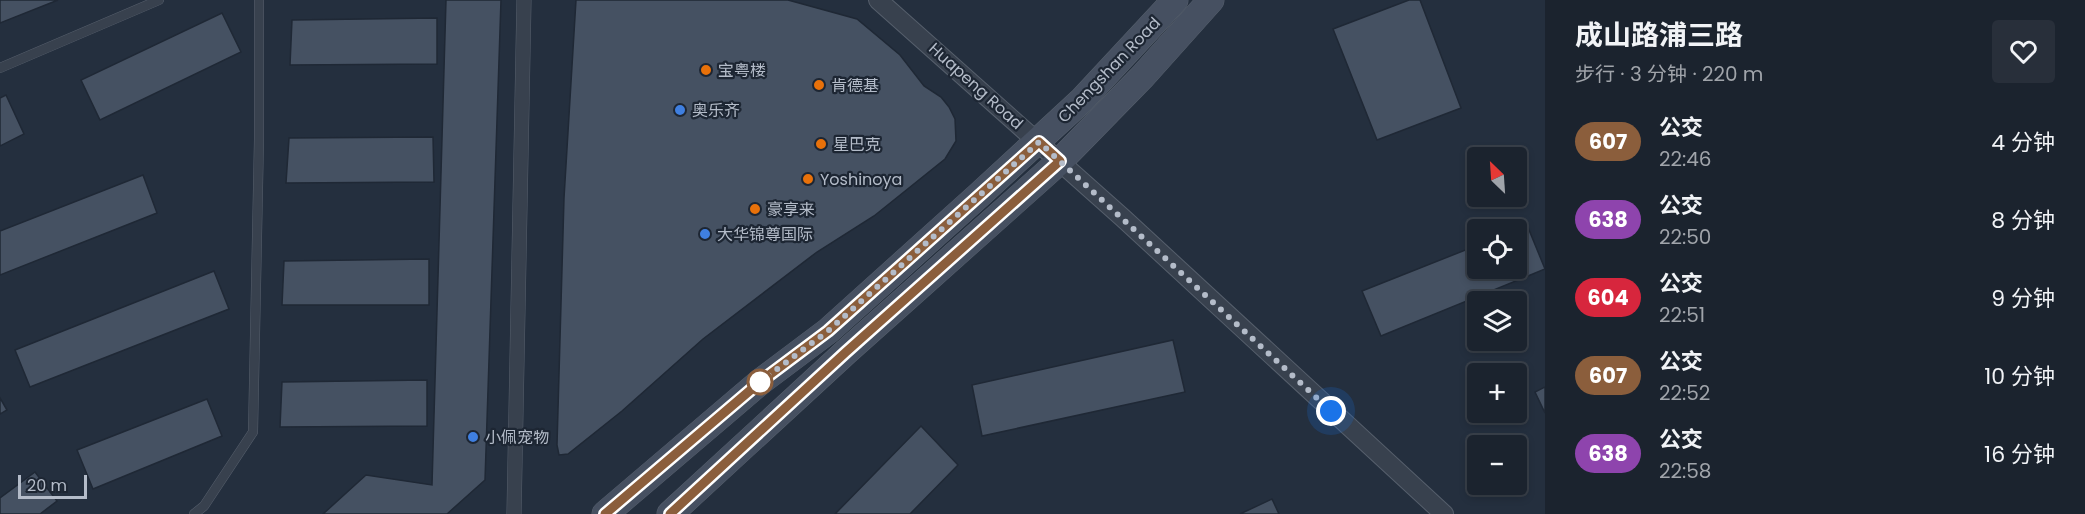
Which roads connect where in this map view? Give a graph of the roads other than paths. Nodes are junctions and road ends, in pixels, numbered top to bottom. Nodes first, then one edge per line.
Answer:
1 (159, 0) edge
2 (259, 0) edge
3 (524, 0) edge
4 (878, 0) edge
5 (1175, 0) edge
6 (1211, 0) edge
7 (0, 68) edge
8 (1039, 142) junction
9 (1060, 161) junction
10 (194, 514) edge
11 (514, 514) edge
12 (605, 514) edge
13 (670, 514) edge
14 (1444, 514) edge

1 - 7 lane
2 - 10 lane
3 - 11 street
4 - 8 street, Huapeng Road
5 - 8 main road, Chengshan Road
6 - 9 main road, Chengshan Road
8 - 9 street, Huapeng Road
8 - 12 main road, Chengshan Road
9 - 13 main road, Chengshan Road
9 - 14 street, Huapeng Road

